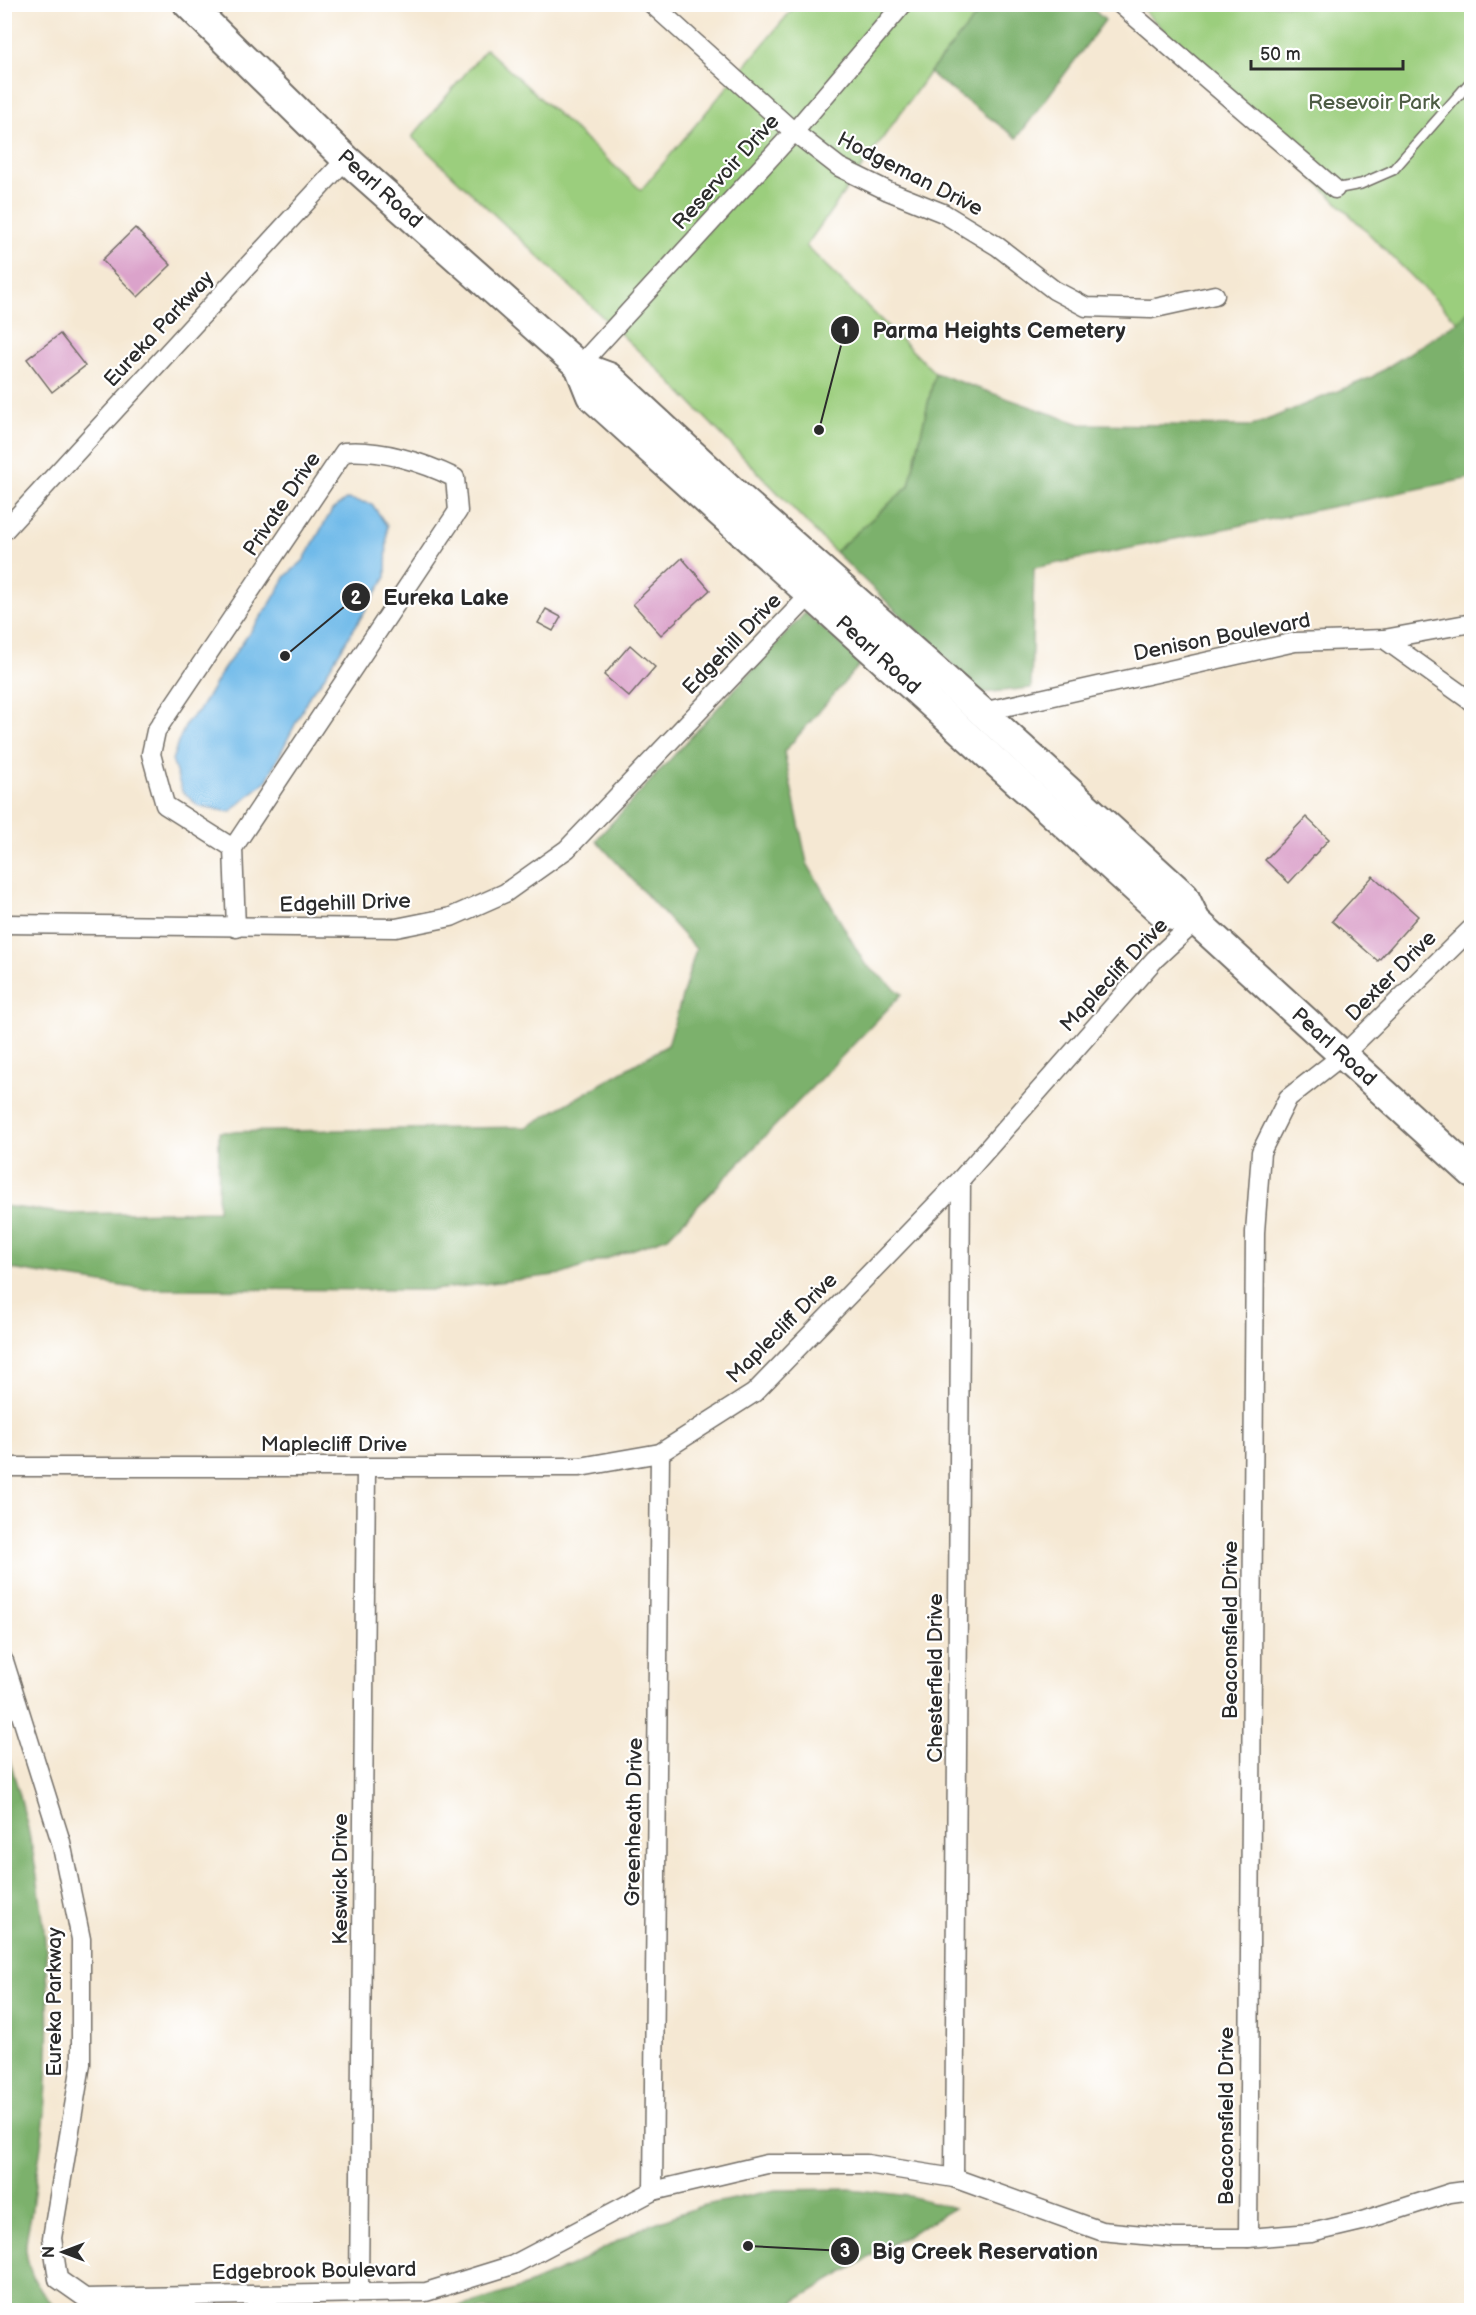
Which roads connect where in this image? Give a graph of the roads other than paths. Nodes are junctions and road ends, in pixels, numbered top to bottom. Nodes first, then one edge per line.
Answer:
1 (188, 4) edge
2 (652, 4) edge
3 (903, 4) edge
4 (1120, 4) edge
5 (1472, 80) edge
6 (794, 132) junction
7 (346, 159) junction
8 (1335, 189) joint
9 (1215, 296) dead end
10 (579, 366) junction
11 (4, 531) edge
12 (810, 595) junction
13 (1472, 623) edge
14 (1384, 639) junction
15 (1472, 702) edge
16 (982, 712) junction
17 (233, 848) junction
18 (1196, 921) junction
19 (4, 924) edge
20 (236, 928) junction
21 (1472, 928) edge
22 (1343, 1055) junction
23 (1472, 1173) edge
24 (961, 1179) junction
25 (660, 1453) junction
26 (4, 1467) edge
27 (366, 1467) junction
28 (4, 1661) edge
29 (954, 2178) junction
30 (1472, 2190) edge
31 (653, 2191) junction
32 (1248, 2238) junction
33 (58, 2279) joint
34 (359, 2292) junction

1 - 7 main road, Pearl Road
2 - 6 street, Hodgeman Drive
3 - 6 street, Reservoir Drive
4 - 8 street
5 - 8 lane
6 - 9 street, Hodgeman Drive
6 - 10 street, Reservoir Drive
7 - 10 main road, Pearl Road
7 - 11 street, Eureka Parkway
10 - 12 main road, Pearl Road
10 - 16 main road, Pearl Road
12 - 18 main road, Pearl Road
12 - 20 street, Edgehill Drive
13 - 14 street, Denison Boulevard
14 - 15 street
14 - 16 street, Denison Boulevard
16 - 18 main road, Pearl Road
17 - 17 street, Private Drive
17 - 20 street
18 - 22 main road, Pearl Road
18 - 24 street, Maplecliff Drive
19 - 20 street, Edgehill Drive
21 - 22 street, Dexter Drive
22 - 23 main road, Pearl Road
22 - 32 street, Beaconsfield Drive
24 - 25 street, Maplecliff Drive
24 - 29 street, Chesterfield Drive
25 - 27 street, Maplecliff Drive
25 - 31 street, Greenheath Drive
26 - 27 street, Maplecliff Drive
27 - 34 street, Keswick Drive
28 - 33 street, Eureka Parkway
29 - 31 street, Edgebrook Boulevard
29 - 32 street, Edgebrook Boulevard
30 - 32 street, Edgebrook Boulevard
31 - 34 street, Edgebrook Boulevard
33 - 34 street, Edgebrook Boulevard

